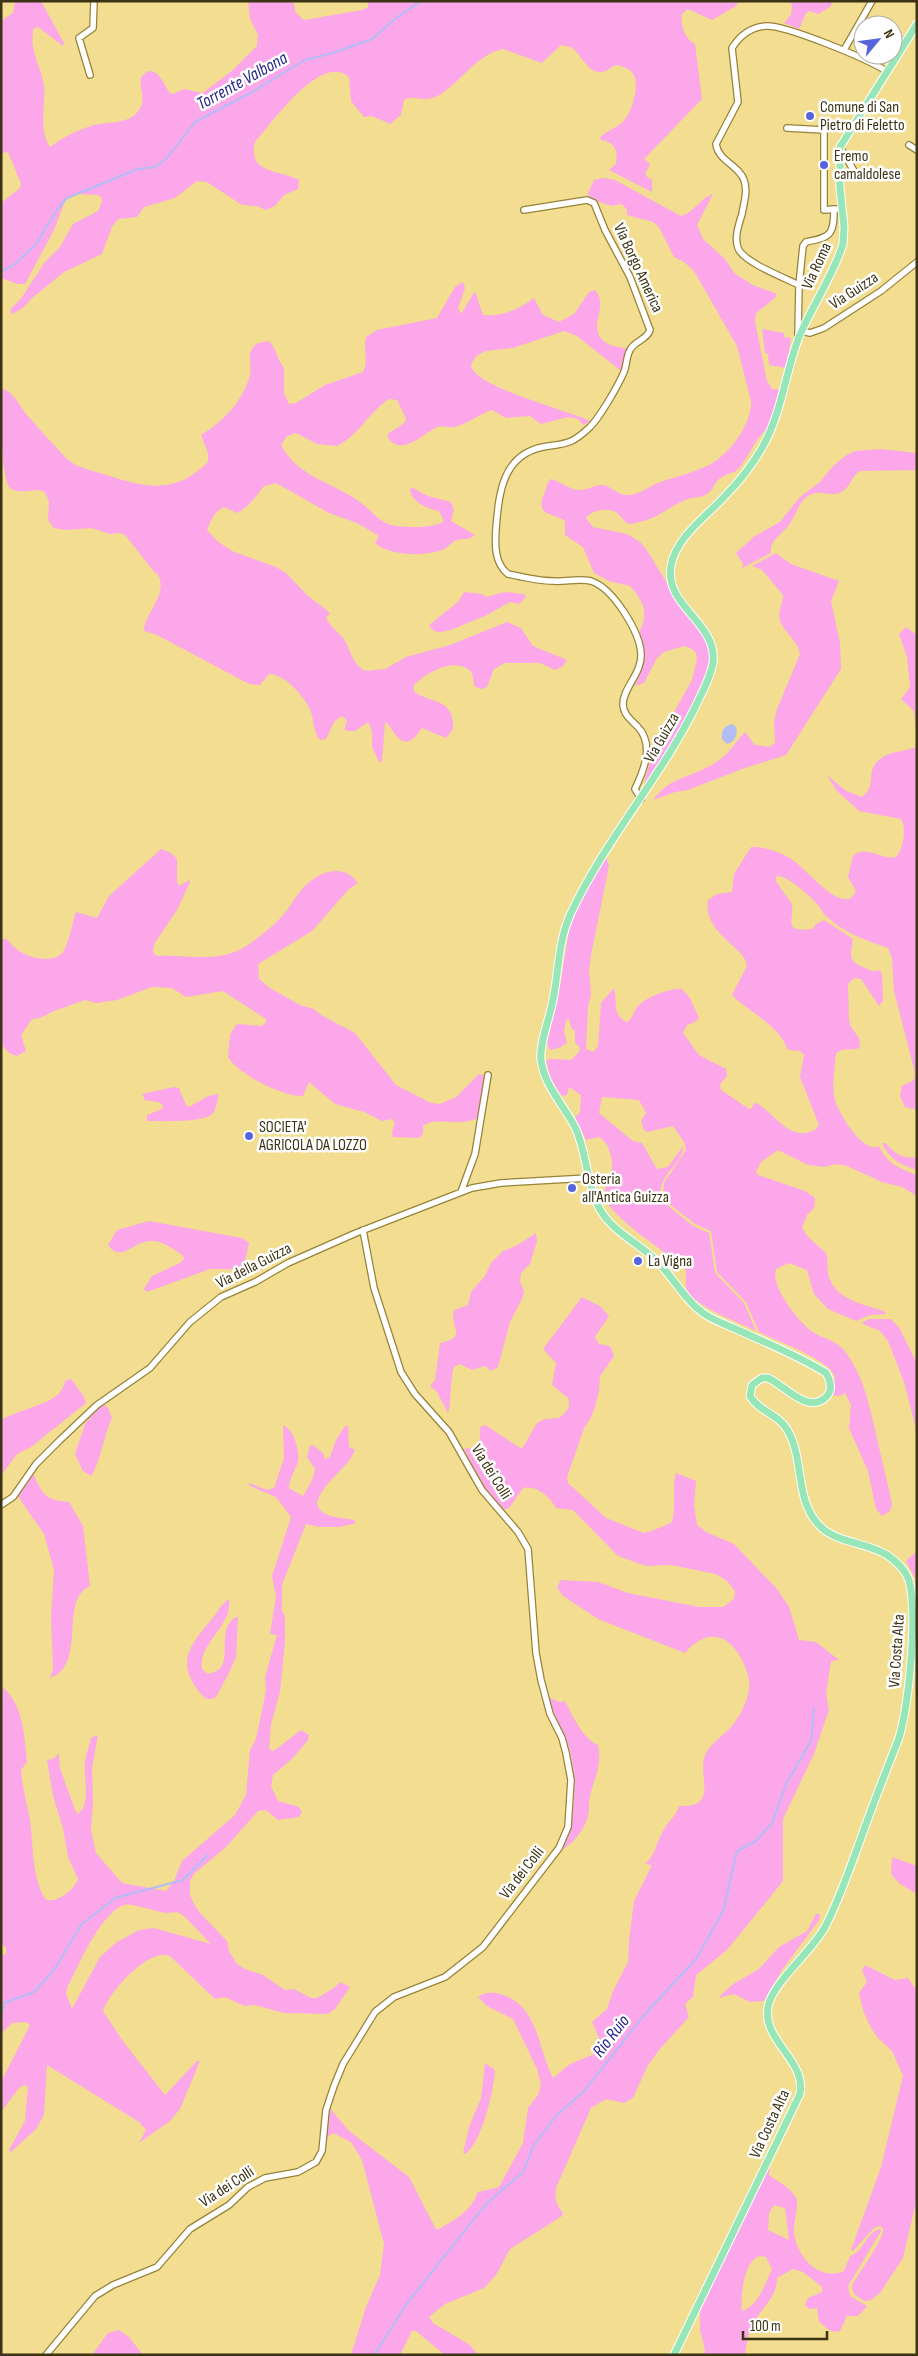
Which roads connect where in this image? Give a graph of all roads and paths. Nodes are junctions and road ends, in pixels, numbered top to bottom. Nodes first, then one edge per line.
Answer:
1 (94, 1) edge
2 (872, 1) edge
3 (917, 24) edge
4 (844, 50) junction
5 (886, 71) junction
6 (90, 75) dead end
7 (787, 128) dead end
8 (909, 145) dead end
9 (840, 147) junction
10 (917, 150) edge
11 (854, 172) dead end
12 (838, 209) junction
13 (524, 210) dead end
14 (917, 262) edge
15 (799, 285) junction
16 (815, 302) joint
17 (802, 331) junction
18 (798, 339) junction
19 (641, 799) junction
20 (488, 1075) dead end
21 (588, 1178) junction
22 (461, 1192) junction
23 (363, 1230) junction
24 (1, 1504) edge
25 (46, 2355) edge
26 (674, 2355) edge

1 - 6 street
2 - 4 street
3 - 5 main road
4 - 5 street
4 - 15 street
5 - 9 main road
7 - 12 street
8 - 10 street
9 - 11 street
9 - 12 main road, Via Roma
12 - 15 street
12 - 16 main road, Via Roma
13 - 19 street, Via Borgo America
14 - 17 street, Via Guizza
15 - 18 street
16 - 17 main road, Via Guizza
17 - 18 main road, Via Guizza
18 - 19 main road, Via Guizza
19 - 21 main road, Via Guizza
20 - 22 street
21 - 22 street, Via della Guizza
21 - 26 main road, Via Costa Alta
22 - 23 street, Via della Guizza
23 - 24 street, Via della Guizza
23 - 25 street, Via dei Colli

